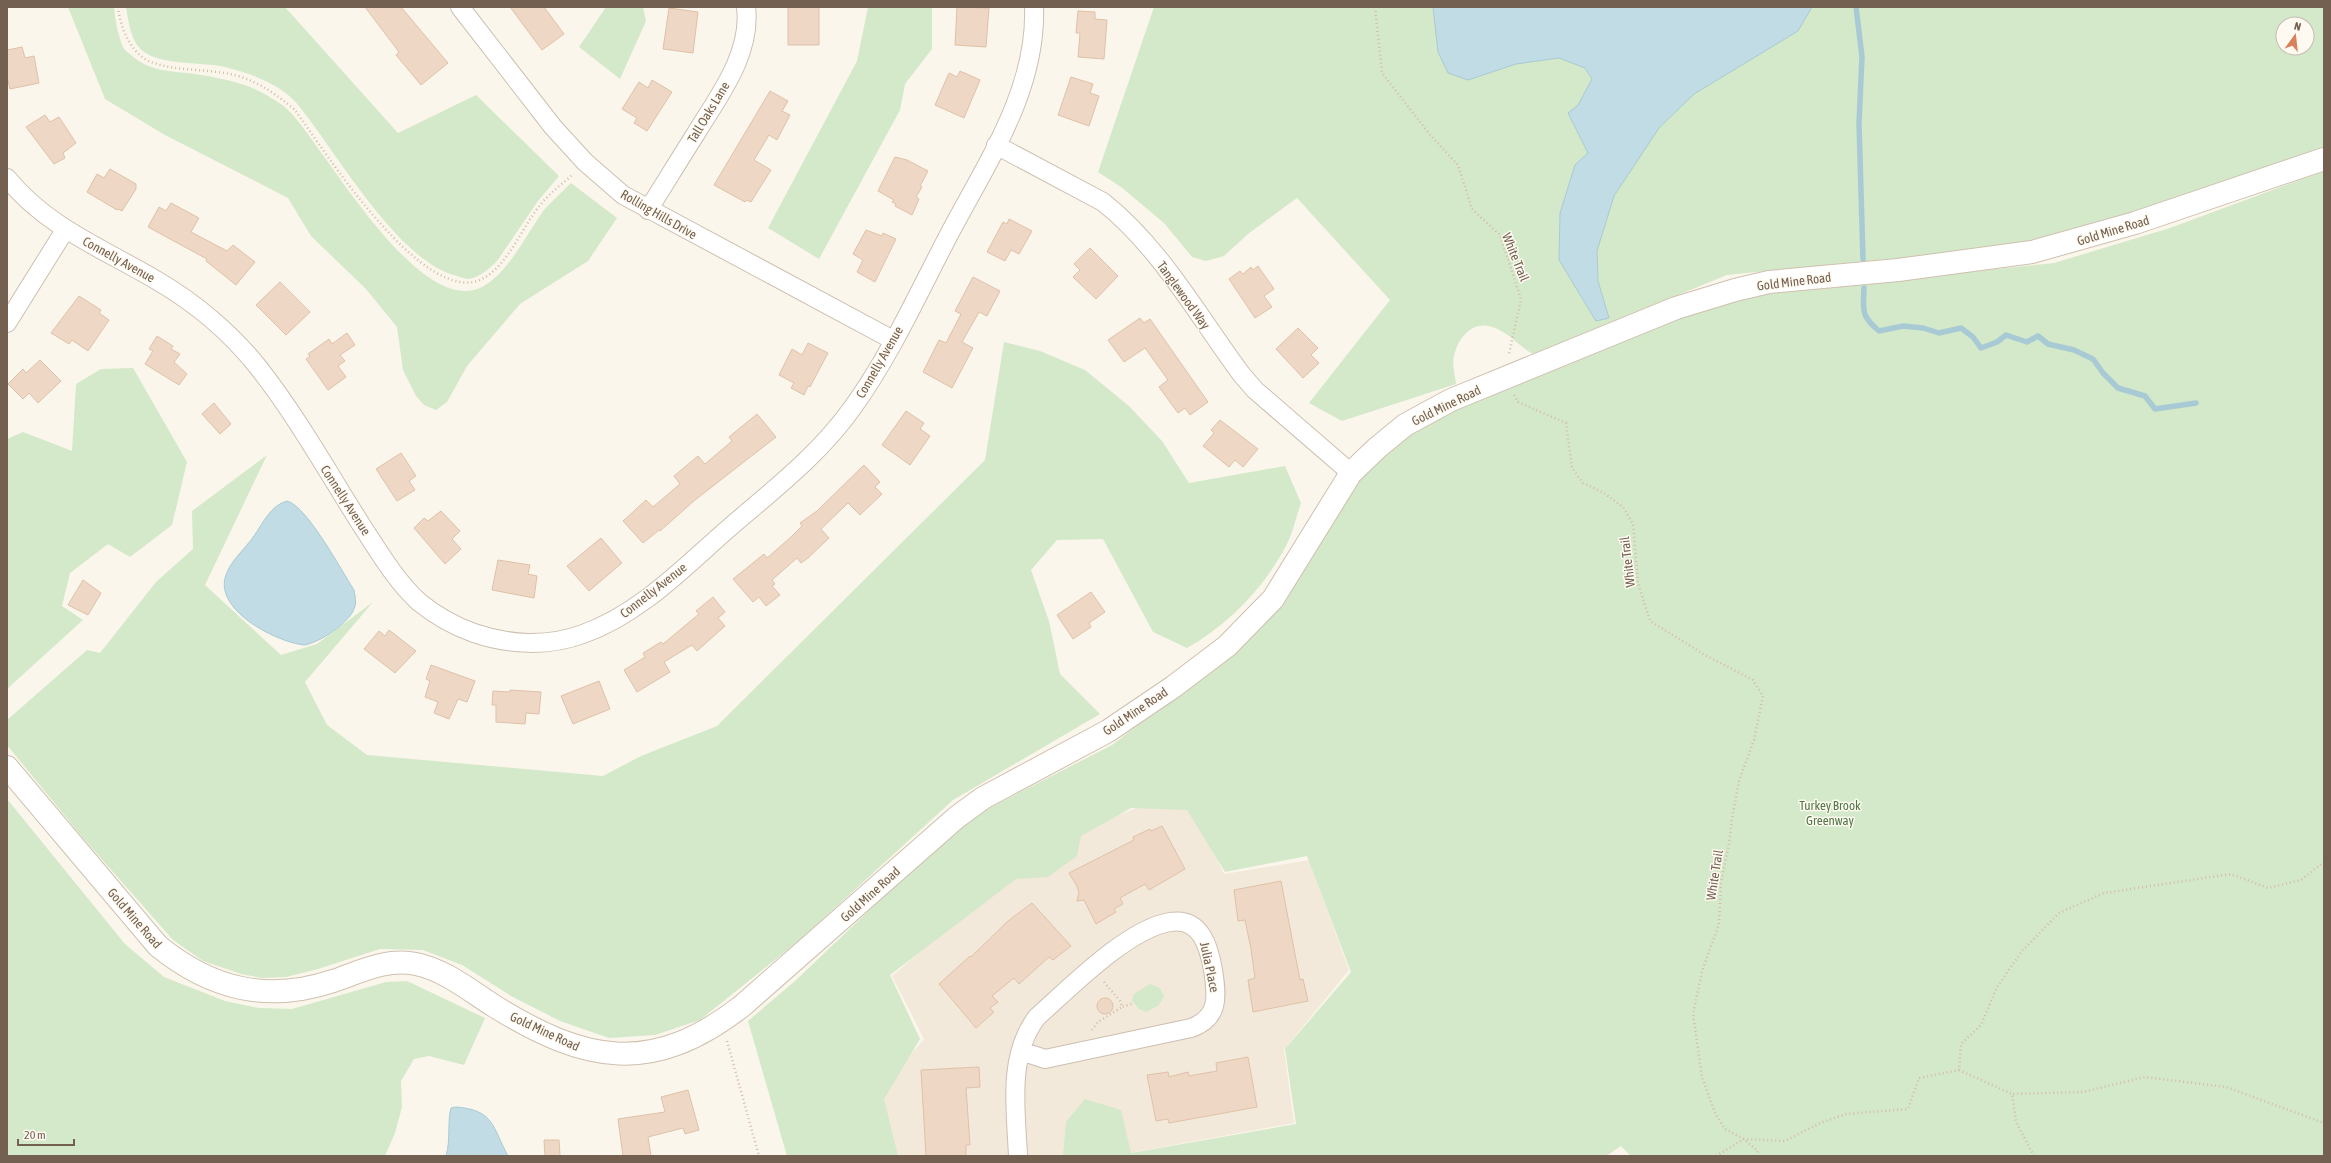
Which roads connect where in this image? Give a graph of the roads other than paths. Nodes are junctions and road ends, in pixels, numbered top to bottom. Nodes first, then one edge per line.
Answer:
1 (460, 7) edge
2 (746, 7) edge
3 (1034, 7) edge
4 (996, 145) junction
5 (2324, 159) edge
6 (7, 178) edge
7 (648, 210) junction
8 (65, 230) junction
9 (7, 323) edge
10 (893, 340) junction
11 (1351, 473) junction
12 (7, 767) edge
13 (1021, 1051) junction
14 (1018, 1156) edge

1 - 7 street, Rolling Hills Drive
2 - 7 street, Tall Oaks Lane
3 - 4 street, Connelly Avenue
4 - 10 street, Connelly Avenue
4 - 11 street, Tanglewood Way
5 - 11 street, Gold Mine Road
6 - 8 street, Connelly Avenue
7 - 10 street, Rolling Hills Drive
8 - 9 street
8 - 10 street, Connelly Avenue
11 - 12 street, Gold Mine Road
13 - 13 street, Julia Place
13 - 14 street, Julia Place

